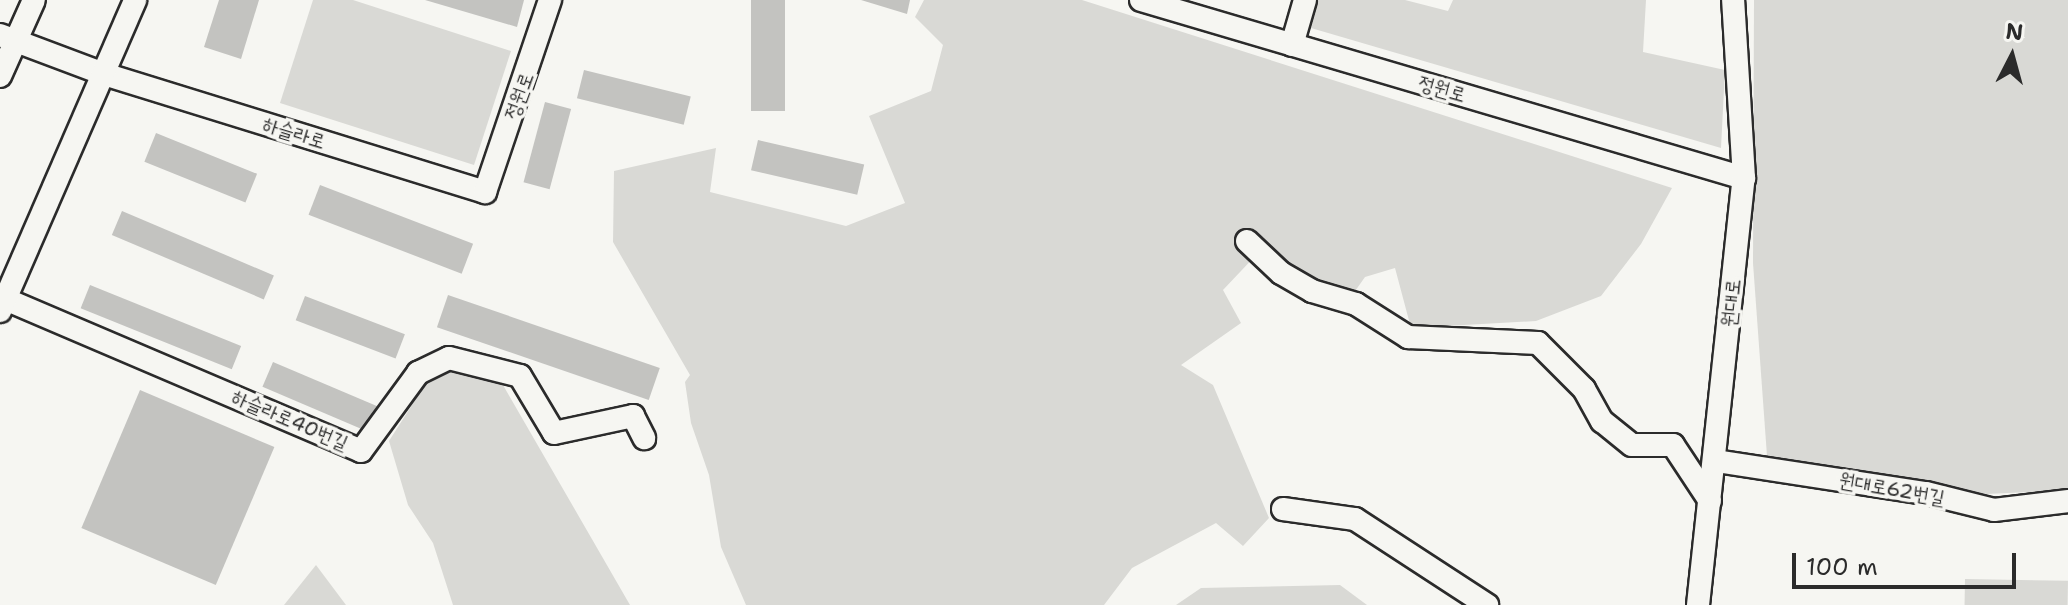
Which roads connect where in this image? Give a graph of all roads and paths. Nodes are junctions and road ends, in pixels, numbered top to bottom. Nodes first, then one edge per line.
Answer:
1 (34, 0) edge
2 (135, 0) edge
3 (550, 0) edge
4 (1141, 0) edge
5 (1305, 0) edge
6 (1733, 0) edge
7 (8, 38) edge
8 (1292, 45) junction
9 (104, 74) junction
10 (0, 76) edge
11 (1744, 178) junction
12 (485, 192) joint
13 (1247, 241) dead end
14 (3, 305) edge
15 (644, 438) dead end
16 (1716, 461) junction
17 (1710, 501) junction
18 (2068, 501) edge
19 (1283, 509) dead end
20 (1487, 605) edge
21 (1698, 605) edge

1 - 7 street
2 - 9 street
3 - 12 street, 정원로
4 - 8 street, 정원로
5 - 8 street
6 - 11 street, 원대로
7 - 9 street, 하슬라로
7 - 10 street
8 - 11 street, 정원로
9 - 12 street, 하슬라로
9 - 14 street
11 - 16 street, 원대로
13 - 17 street
14 - 15 street, 하슬라로40번길
16 - 17 street, 원대로
16 - 18 street, 원대로62번길
17 - 21 street, 원대로
19 - 20 street

